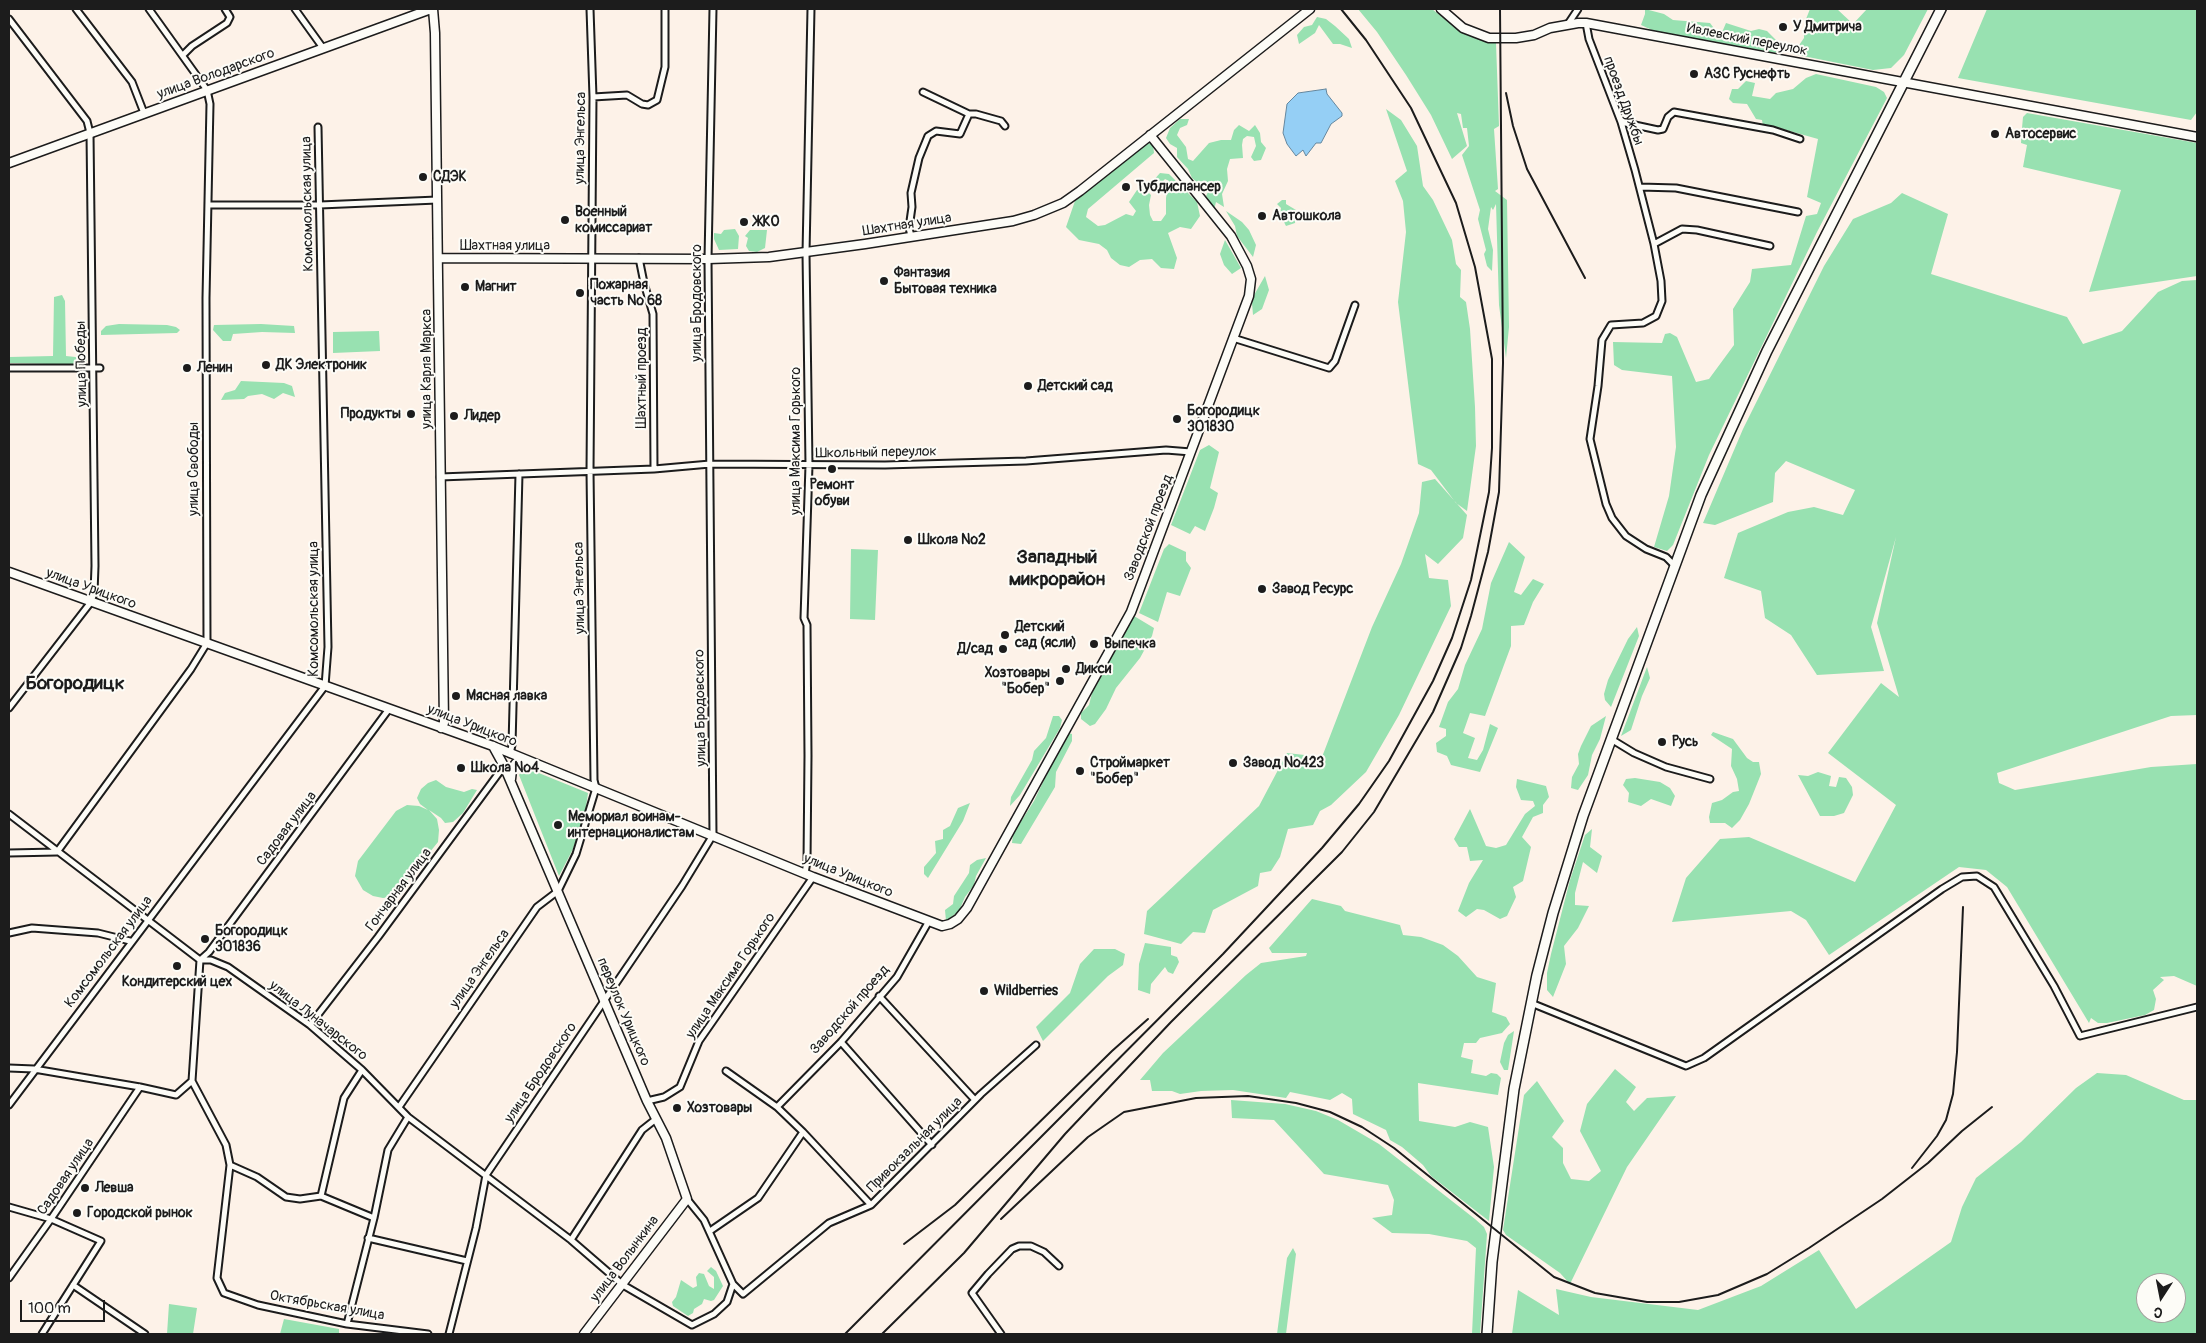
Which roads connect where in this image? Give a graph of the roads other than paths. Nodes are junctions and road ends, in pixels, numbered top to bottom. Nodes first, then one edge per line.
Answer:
1 (76, 9) edge
2 (149, 9) edge
3 (225, 9) edge
4 (295, 9) edge
5 (432, 9) edge
6 (590, 9) edge
7 (665, 9) edge
8 (714, 9) edge
9 (811, 9) edge
10 (1310, 9) edge
11 (1441, 9) edge
12 (1578, 9) edge
13 (1941, 9) edge
14 (9, 19) edge
15 (1586, 23) junction
16 (1568, 24) junction
17 (323, 48) junction
18 (183, 55) junction
19 (1903, 82) junction
20 (207, 90) junction
21 (923, 92) dead end
22 (593, 97) junction
23 (144, 113) junction
24 (969, 114) junction
25 (1621, 122) junction
26 (1005, 126) dead end
27 (318, 127) dead end
28 (90, 133) junction
29 (1150, 135) junction
30 (2197, 136) edge
31 (1800, 139) dead end
32 (9, 163) edge
33 (1640, 187) junction
34 (437, 200) junction
35 (208, 205) junction
36 (320, 206) junction
37 (1798, 212) dead end
38 (911, 236) junction
39 (1654, 244) junction
40 (1770, 246) dead end
41 (806, 253) junction
42 (438, 258) junction
43 (592, 258) junction
44 (639, 258) junction
45 (708, 259) junction
46 (1355, 305) dead end
47 (1233, 338) junction
48 (9, 368) edge
49 (93, 368) junction
50 (100, 368) dead end
51 (1191, 452) junction
52 (710, 464) junction
53 (809, 465) junction
54 (654, 469) junction
55 (590, 471) junction
56 (519, 474) junction
57 (440, 477) junction
58 (1675, 566) junction
59 (9, 572) edge
60 (91, 602) junction
61 (206, 643) junction
62 (325, 686) junction
63 (9, 708) edge
64 (389, 709) junction
65 (441, 728) junction
66 (1610, 738) junction
67 (493, 746) junction
68 (510, 754) junction
69 (527, 761) junction
70 (504, 766) junction
71 (1710, 779) dead end
72 (511, 782) junction
73 (596, 788) junction
74 (9, 814) edge
75 (713, 836) junction
76 (57, 852) junction
77 (9, 853) edge
78 (805, 873) junction
79 (813, 877) junction
80 (558, 891) junction
81 (148, 920) junction
82 (929, 921) junction
83 (950, 924) joint
84 (9, 934) edge
85 (130, 941) junction
86 (200, 960) junction
87 (879, 996) junction
88 (604, 1000) junction
89 (1531, 1003) junction
90 (2197, 1007) edge
91 (310, 1025) junction
92 (841, 1042) junction
93 (1036, 1045) dead end
94 (9, 1068) edge
95 (34, 1069) junction
96 (362, 1070) junction
97 (726, 1071) dead end
98 (192, 1081) junction
99 (140, 1087) junction
100 (975, 1100) junction
101 (647, 1101) junction
102 (9, 1105) edge
103 (399, 1107) junction
104 (778, 1107) junction
105 (408, 1117) junction
106 (656, 1118) junction
107 (803, 1132) junction
108 (932, 1145) junction
109 (230, 1165) junction
110 (486, 1175) junction
111 (321, 1196) junction
112 (687, 1199) junction
113 (871, 1205) junction
114 (9, 1207) edge
115 (374, 1218) junction
116 (51, 1219) junction
117 (710, 1231) junction
118 (368, 1238) junction
119 (571, 1240) junction
120 (467, 1261) junction
121 (1059, 1266) dead end
122 (9, 1278) edge
123 (733, 1284) junction
124 (73, 1285) junction
125 (623, 1285) junction
126 (347, 1324) junction
127 (42, 1334) edge
128 (145, 1334) edge
129 (428, 1334) edge
130 (449, 1334) edge
131 (584, 1334) edge
132 (1001, 1334) edge
133 (1487, 1334) edge

1 - 23 street
2 - 18 street, улица Свободы
3 - 18 street
4 - 17 street
5 - 17 street, улица Володарского
5 - 34 street, улица Карла Маркса
6 - 22 street, улица Энгельса
7 - 22 street
8 - 45 street, улица Бродовского
9 - 41 street, улица Максима Горького
10 - 29 street, Шахтная улица
11 - 16 street, Ивлевский переулок
12 - 16 street
13 - 19 main road
14 - 28 street, улица Победы
15 - 16 street, Ивлевский переулок
15 - 19 street, Ивлевский переулок
15 - 25 street, проезд Дружбы
17 - 20 street, улица Володарского
18 - 20 street, улица Свободы
19 - 30 street, Ивлевский переулок
19 - 58 main road
20 - 23 street, улица Володарского
20 - 35 street, улица Свободы
21 - 24 street
22 - 43 street, улица Энгельса
23 - 28 street, улица Володарского
24 - 26 street
24 - 38 street
25 - 31 street
25 - 33 street, проезд Дружбы
27 - 36 street, Комсомольская улица
28 - 32 street, улица Володарского
28 - 49 street, улица Победы
29 - 38 street, Шахтная улица
29 - 47 street, Заводской проезд
33 - 37 street
33 - 39 street, проезд Дружбы
34 - 36 street
34 - 42 street, улица Карла Маркса
35 - 36 street
35 - 61 street, улица Свободы
36 - 62 street, Комсомольская улица
38 - 41 street, Шахтная улица
39 - 40 street
39 - 58 street, проезд Дружбы
41 - 45 street, Шахтная улица
41 - 53 street, улица Максима Горького
42 - 43 street, Шахтная улица
42 - 57 street, улица Карла Маркса
43 - 44 street, Шахтная улица
43 - 55 street, улица Энгельса
44 - 45 street, Шахтная улица
44 - 54 street, Шахтный проезд
45 - 52 street, улица Бродовского
46 - 47 street
47 - 51 street, Заводской проезд
48 - 49 street
49 - 50 street
49 - 60 street, улица Победы
51 - 53 street, Школьный переулок
51 - 83 street, Заводской проезд
52 - 53 street, Школьный переулок
52 - 54 street, Школьный переулок
52 - 75 street, улица Бродовского
53 - 78 street, улица Максима Горького
54 - 55 street, Школьный переулок
55 - 56 street, Школьный переулок
55 - 73 street, улица Энгельса
56 - 57 street, Школьный переулок
56 - 68 street
57 - 65 street, улица Карла Маркса
58 - 66 main road
59 - 60 street, улица Урицкого
60 - 61 street, улица Урицкого
60 - 63 street, улица Победы
61 - 62 street, улица Урицкого
61 - 76 street, улица Свободы
62 - 64 street, улица Урицкого
62 - 81 street, Комсомольская улица
64 - 65 street, улица Урицкого
64 - 86 street, Садовая улица
65 - 67 street, улица Урицкого
66 - 71 street
66 - 89 main road
67 - 68 street, улица Урицкого
67 - 70 street, переулок Урицкого
68 - 69 street, улица Урицкого
69 - 72 street
69 - 73 street, улица Урицкого
70 - 72 street, переулок Урицкого
70 - 91 street, Гончарная улица
72 - 80 street, переулок Урицкого
73 - 75 street, улица Урицкого
73 - 80 street, улица Энгельса
74 - 76 street, улица Луначарского
75 - 78 street, улица Урицкого
75 - 88 street, улица Бродовского
76 - 77 street
76 - 81 street, улица Луначарского
78 - 79 street, улица Урицкого
79 - 82 street, улица Урицкого
79 - 101 street, улица Максима Горького
80 - 88 street, переулок Урицкого
80 - 103 street, улица Энгельса
81 - 85 street, Комсомольская улица
81 - 86 street, улица Луначарского
82 - 83 street, улица Урицкого
82 - 87 street, Заводской проезд
84 - 85 street
85 - 95 street, Комсомольская улица
86 - 91 street, улица Луначарского
86 - 98 street
87 - 92 street, Заводской проезд
87 - 100 street
88 - 101 street, переулок Урицкого
88 - 110 street, улица Бродовского
89 - 90 street
89 - 133 main road
91 - 96 street, улица Луначарского
92 - 104 street, Заводской проезд
92 - 108 street
93 - 100 street, Привокзальная улица
94 - 95 street
95 - 99 street
95 - 102 street, Комсомольская улица
96 - 103 street, улица Луначарского
96 - 111 street
97 - 104 street
98 - 99 street
98 - 109 street
99 - 116 street, Садовая улица
100 - 108 street, Привокзальная улица
101 - 106 street, переулок Урицкого
103 - 105 street, улица Луначарского
104 - 107 street
105 - 110 street, улица Луначарского
105 - 115 street
106 - 112 street, переулок Урицкого
106 - 119 street
107 - 113 street
107 - 117 street
108 - 113 street, Привокзальная улица
109 - 111 street
109 - 126 street, Октябрьская улица
110 - 119 street, улица Луначарского
110 - 120 street, улица Бродовского
111 - 115 street
112 - 117 street, переулок Урицкого
112 - 125 street, улица Волынкина
113 - 123 street, Привокзальная улица
114 - 116 street
115 - 118 street
116 - 122 street, Садовая улица
116 - 124 street
117 - 123 street, переулок Урицкого
118 - 120 street
118 - 126 street
119 - 125 street, улица Луначарского
120 - 130 street, улица Бродовского
121 - 132 street
123 - 125 street, улица Луначарского
124 - 127 street
124 - 128 street
125 - 131 street, улица Волынкина
126 - 129 street, Октябрьская улица

